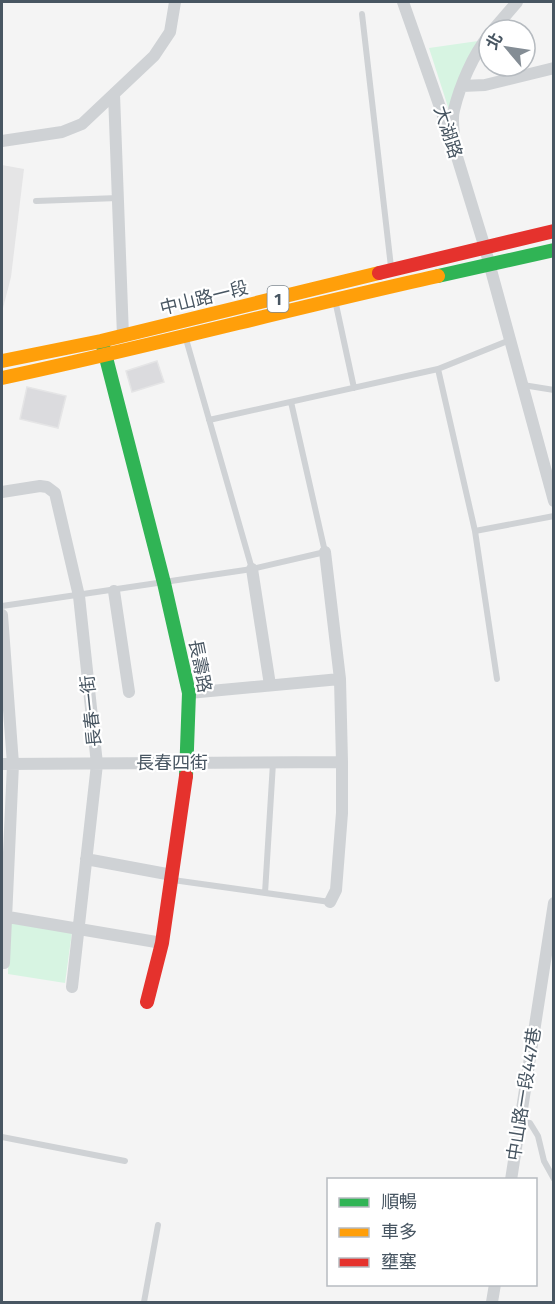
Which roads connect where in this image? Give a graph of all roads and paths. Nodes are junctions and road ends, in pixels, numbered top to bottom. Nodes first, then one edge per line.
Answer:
1 (175, 2) edge
2 (403, 2) edge
3 (517, 2) edge
4 (362, 14) dead end
5 (503, 18) edge
6 (477, 55) edge
7 (554, 68) edge
8 (462, 86) junction
9 (114, 94) junction
10 (2, 141) edge
11 (454, 147) junction
12 (118, 198) junction
13 (36, 201) dead end
14 (554, 231) edge
15 (484, 248) junction
16 (554, 250) edge
17 (488, 265) junction
18 (391, 271) junction
19 (335, 298) junction
20 (185, 335) junction
21 (123, 336) junction
22 (510, 340) junction
23 (101, 341) junction
24 (107, 356) junction
25 (2, 361) edge
26 (438, 369) junction
27 (2, 378) edge
28 (523, 385) junction
29 (354, 388) junction
30 (554, 390) edge
31 (291, 402) junction
32 (209, 420) junction
33 (2, 492) edge
34 (554, 501) edge
35 (554, 516) edge
36 (475, 531) junction
37 (325, 552) junction
38 (252, 570) junction
39 (164, 583) junction
40 (114, 591) junction
41 (79, 596) junction
42 (2, 606) edge
43 (2, 615) edge
44 (340, 679) junction
45 (497, 679) dead end
46 (270, 685) junction
47 (129, 692) dead end
48 (189, 693) junction
49 (342, 762) junction
50 (188, 763) junction
51 (273, 763) junction
52 (7, 764) edge
53 (96, 764) junction
54 (86, 859) junction
55 (172, 878) junction
56 (265, 893) junction
57 (330, 902) joint
58 (554, 903) edge
59 (4, 916) edge
60 (79, 929) junction
61 (162, 943) junction
62 (4, 963) dead end
63 (72, 987) dead end
64 (147, 1002) dead end
65 (520, 1122) junction
66 (2, 1137) edge
67 (125, 1161) dead end
68 (511, 1178) edge
69 (554, 1179) edge
70 (158, 1225) dead end
71 (495, 1286) edge
72 (144, 1302) edge
73 (492, 1302) edge

1 - 9 street
2 - 11 street, 大湖路
3 - 5 street
4 - 18 lane
6 - 8 street
7 - 8 street
8 - 11 street
9 - 10 street
9 - 12 street
11 - 15 street, 大湖路
12 - 13 lane
12 - 21 street
14 - 15 main road, 中山路一段 / 1
15 - 17 street, 大湖路
15 - 18 main road, 中山路一段 / 1
16 - 17 main road, 中山路一段 / 1
17 - 19 main road, 中山路一段 / 1
17 - 22 street
18 - 21 main road, 中山路一段 / 1
19 - 20 main road, 中山路一段 / 1
19 - 29 lane
20 - 24 main road, 中山路一段 / 1
20 - 32 lane
21 - 23 main road, 中山路一段 / 1
22 - 26 lane
22 - 28 street
23 - 24 main road, 長壽路
23 - 25 main road, 中山路一段 / 1
24 - 27 main road, 中山路一段 / 1
24 - 39 main road, 長壽路
26 - 29 lane
26 - 36 lane
28 - 30 lane
28 - 34 street
29 - 31 lane
31 - 32 lane
31 - 37 lane
32 - 38 lane
33 - 41 street, 長春一街
35 - 36 lane
36 - 45 lane
37 - 38 lane
37 - 44 street
38 - 39 lane
38 - 46 street
39 - 40 lane
39 - 48 main road, 長壽路
40 - 41 lane
40 - 47 street
41 - 42 lane
41 - 53 street, 長春一街
43 - 52 street
44 - 46 street
44 - 49 street
46 - 48 street
48 - 50 main road, 長壽路
49 - 51 street, 長春四街
49 - 57 street
50 - 51 street, 長春四街
50 - 53 street, 長春四街
50 - 55 main road, 長壽路
51 - 56 lane
52 - 53 street, 長春四街
52 - 59 street
53 - 54 street, 長春一街
54 - 55 street
54 - 60 street, 長春一街
55 - 56 lane
55 - 61 main road, 長壽路
56 - 57 lane
58 - 65 street, 中山路一段447巷
59 - 60 street
59 - 62 street
60 - 61 street
60 - 63 street, 長春一街
61 - 64 main road, 長壽路
65 - 68 street, 中山路一段447巷
65 - 69 lane
66 - 67 lane
70 - 72 lane
71 - 73 street

